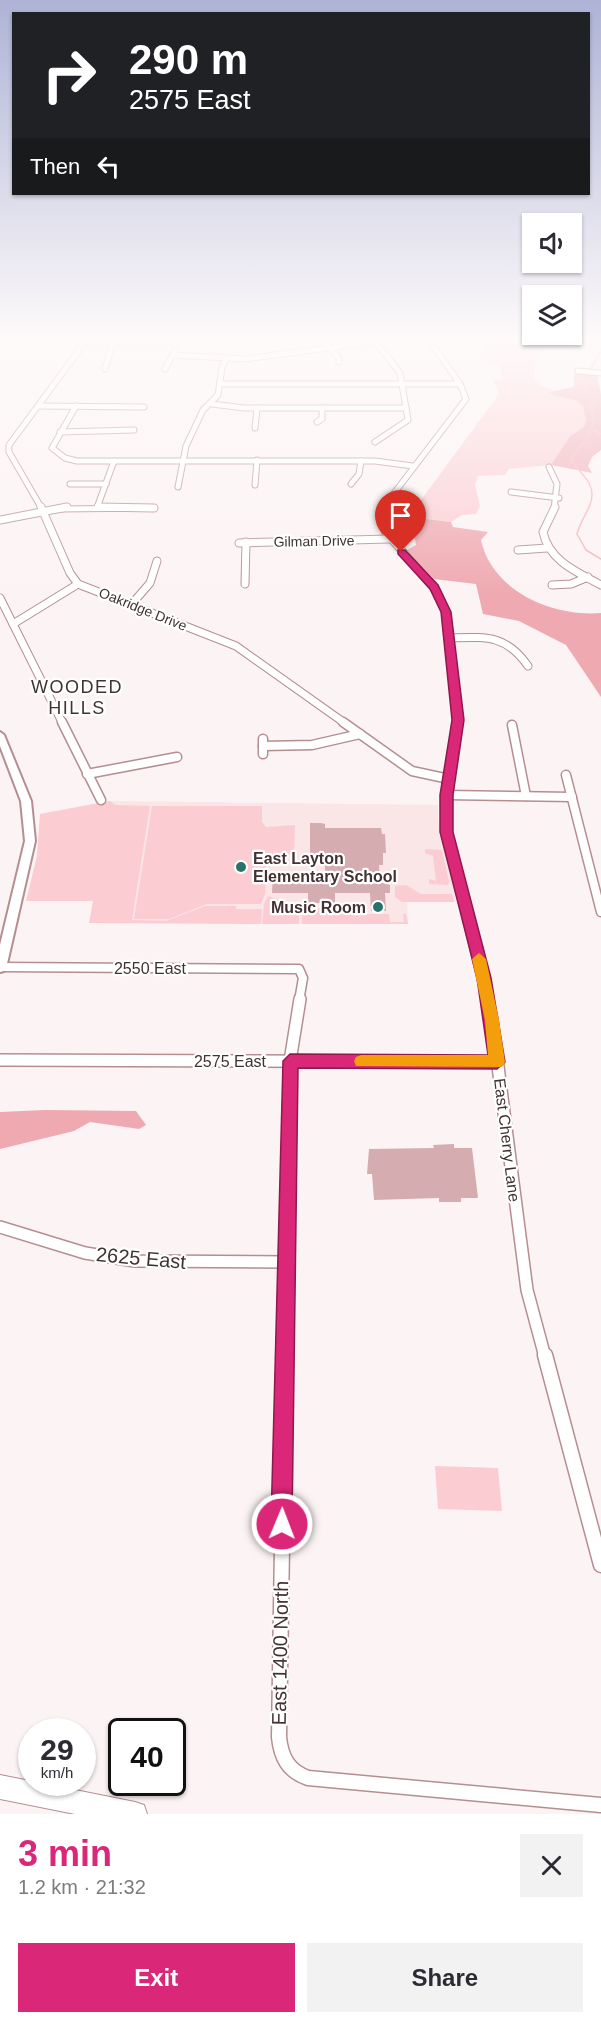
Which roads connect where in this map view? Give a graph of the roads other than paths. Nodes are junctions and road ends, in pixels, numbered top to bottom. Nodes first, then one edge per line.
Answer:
1 (24, 426) edge
2 (64, 426) edge
3 (197, 426) edge
4 (402, 426) edge
5 (445, 426) edge
6 (134, 430) dead end
7 (60, 432) junction
8 (375, 442) dead end
9 (257, 460) junction
10 (114, 461) junction
11 (181, 461) junction
12 (361, 461) junction
13 (413, 466) junction
14 (549, 467) dead end
15 (70, 484) dead end
16 (106, 484) junction
17 (351, 484) dead end
18 (255, 485) dead end
19 (178, 487) dead end
20 (512, 492) dead end
21 (559, 498) junction
22 (98, 506) junction
23 (154, 508) dead end
24 (43, 510) junction
25 (0, 520) edge
26 (389, 539) junction
27 (547, 548) junction
28 (518, 550) dead end
29 (157, 561) dead end
30 (588, 578) junction
31 (78, 584) junction
32 (245, 584) dead end
33 (552, 585) dead end
34 (601, 585) edge
35 (0, 598) edge
36 (131, 605) junction
37 (13, 624) junction
38 (450, 638) junction
39 (528, 666) dead end
40 (512, 725) dead end
41 (360, 734) junction
42 (0, 735) edge
43 (263, 746) dead end
44 (177, 757) dead end
45 (87, 774) junction
46 (566, 775) dead end
47 (449, 778) junction
48 (446, 795) junction
49 (526, 796) junction
50 (572, 797) junction
51 (101, 800) dead end
52 (600, 912) edge
53 (0, 968) edge
54 (299, 969) joint
55 (0, 1060) edge
56 (290, 1061) junction
57 (497, 1062) junction
58 (0, 1227) edge
59 (286, 1262) junction
60 (601, 1565) edge
61 (0, 1787) edge
62 (601, 1805) edge
63 (135, 1814) edge

1 - 24 street, Oakridge Drive
2 - 7 street
3 - 11 street
4 - 8 street
5 - 13 street, East Cherry Lane
6 - 7 street
7 - 10 street
9 - 11 street
9 - 12 street
9 - 18 street
10 - 11 street
10 - 16 street
11 - 19 street
12 - 13 street
12 - 17 street
13 - 26 street, East Cherry Lane
14 - 21 street
15 - 16 street
16 - 22 street
20 - 21 street
21 - 27 street
22 - 23 street
22 - 24 street
24 - 25 street
24 - 31 street, Oakridge Drive
26 - 32 street, Gilman Drive
26 - 38 street, East Cherry Lane
27 - 28 street
27 - 30 street
29 - 36 street
30 - 33 street
30 - 34 street
31 - 36 street, Oakridge Drive
31 - 37 street
35 - 37 street
36 - 41 street, Oakridge Drive
37 - 45 street
38 - 39 street
38 - 47 street, East Cherry Lane
40 - 49 street
41 - 43 street
41 - 47 street, Oakridge Drive
42 - 53 main road
44 - 45 street
45 - 51 street
46 - 50 street
47 - 48 street, East Cherry Lane
48 - 49 street
48 - 57 street, East Cherry Lane
49 - 50 street
50 - 52 street
53 - 54 street, 2550 East
54 - 56 street, East 1400 North
55 - 56 street, 2575 East
56 - 57 street, 2575 East
56 - 59 street, East 1400 North
57 - 60 street, East Cherry Lane
58 - 59 street, 2625 East
59 - 62 street, East 1400 North
61 - 63 highway

